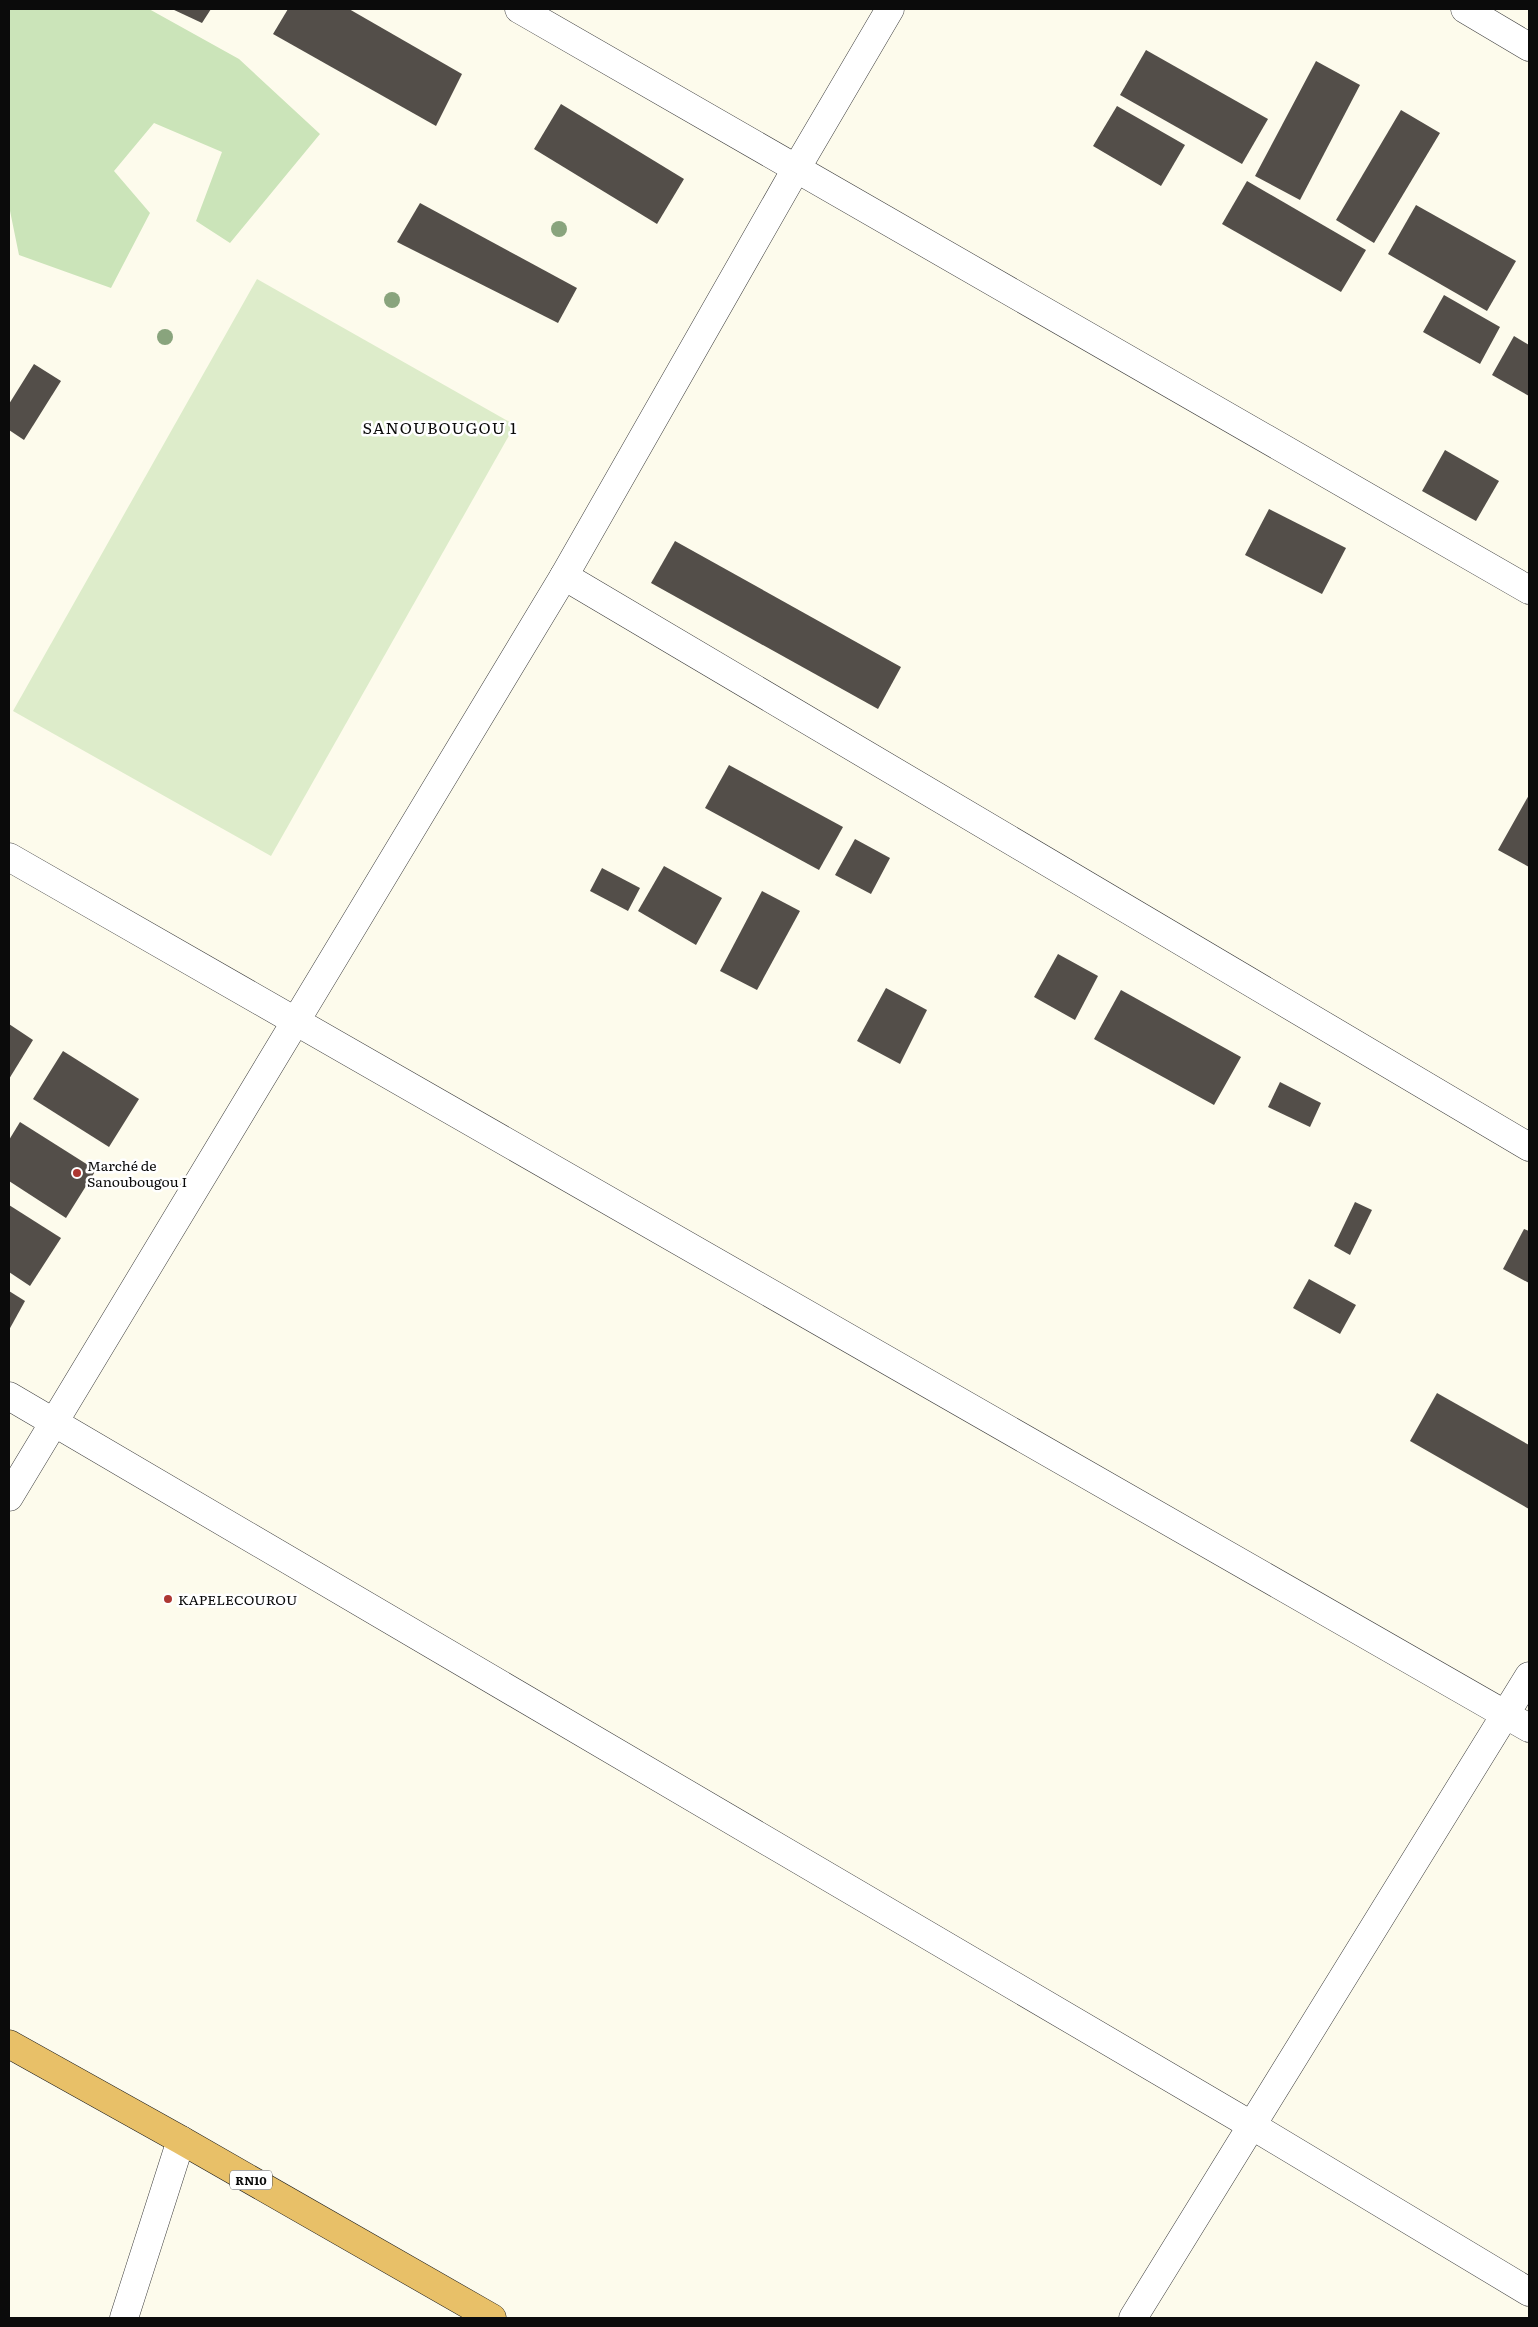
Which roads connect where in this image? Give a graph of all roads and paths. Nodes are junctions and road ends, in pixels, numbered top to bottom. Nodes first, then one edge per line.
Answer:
1 (519, 9) edge
2 (890, 9) edge
3 (1465, 9) edge
4 (1529, 47) edge
5 (796, 169) junction
6 (564, 576) junction
7 (1529, 590) edge
8 (9, 857) edge
9 (297, 1021) junction
10 (1529, 1147) edge
11 (9, 1396) edge
12 (52, 1422) junction
13 (9, 1497) edge
14 (1529, 1676) edge
15 (1518, 1722) edge
16 (9, 2044) edge
17 (1252, 2126) junction
18 (181, 2140) junction
19 (1529, 2292) edge
20 (124, 2318) edge
21 (492, 2318) edge
22 (1133, 2318) edge

1 - 5 street
2 - 5 street
3 - 4 street
5 - 6 street
5 - 7 street
6 - 9 street
6 - 10 street
8 - 9 street
9 - 12 street
9 - 15 street
11 - 12 street
12 - 13 street
12 - 17 street
14 - 15 street
15 - 17 street
16 - 18 highway, RN10
17 - 19 street
17 - 22 street
18 - 20 street
18 - 21 highway, RN10

